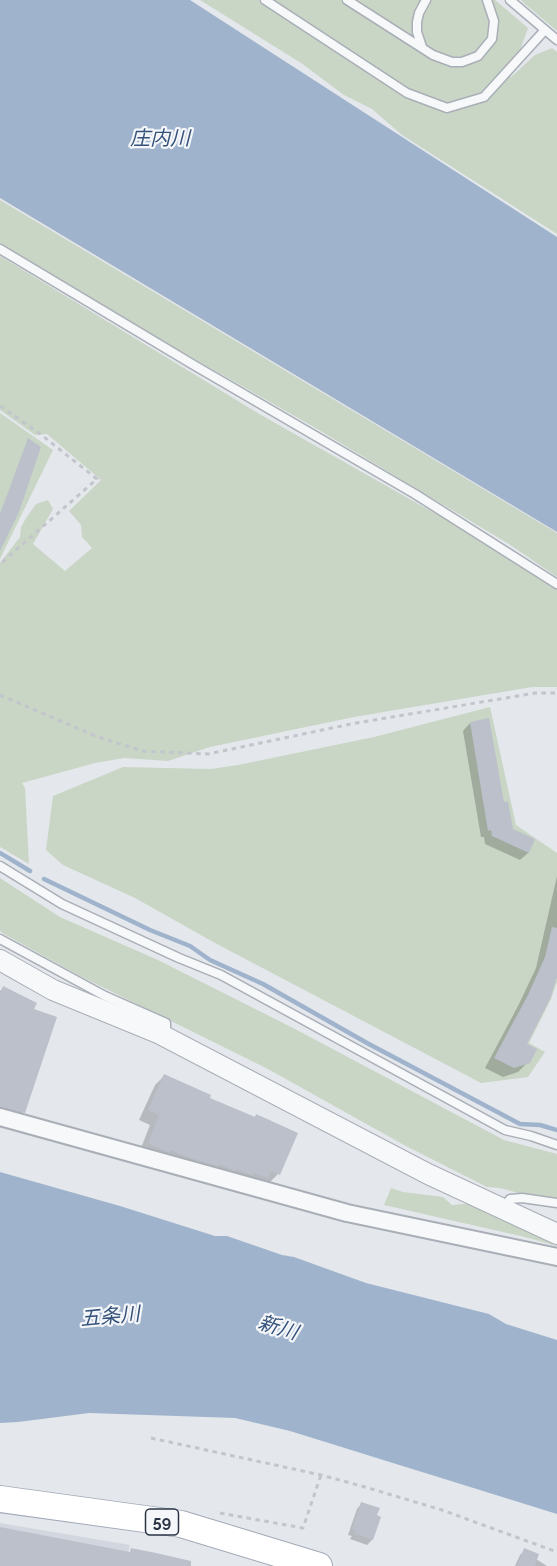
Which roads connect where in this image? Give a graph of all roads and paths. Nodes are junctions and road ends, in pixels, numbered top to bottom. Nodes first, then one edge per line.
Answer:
1 (265, 0) edge
2 (347, 0) edge
3 (426, 0) edge
4 (487, 0) edge
5 (510, 0) edge
6 (544, 31) junction
7 (557, 40) edge
8 (424, 50) junction
9 (0, 249) edge
10 (0, 406) edge
11 (0, 564) edge
12 (557, 584) edge
13 (557, 693) edge
14 (0, 695) edge
15 (0, 866) edge
16 (0, 939) edge
17 (2, 967) edge
18 (166, 1037) junction
19 (0, 1117) edge
20 (557, 1145) edge
21 (557, 1203) edge
22 (503, 1209) junction
23 (557, 1234) edge
24 (557, 1257) edge
25 (151, 1438) dead end
26 (321, 1475) junction
27 (0, 1498) edge
28 (212, 1512) dead end
29 (557, 1552) edge
30 (319, 1566) edge

1 - 6 lane
2 - 8 lane
3 - 8 lane
4 - 8 lane
5 - 6 lane
6 - 7 lane
9 - 12 lane
10 - 11 path
13 - 14 path
15 - 20 lane
16 - 18 lane
17 - 18 street
18 - 22 street
19 - 24 street
21 - 22 lane
22 - 23 street
25 - 26 path
26 - 28 path
26 - 29 path
27 - 30 main road, 59

